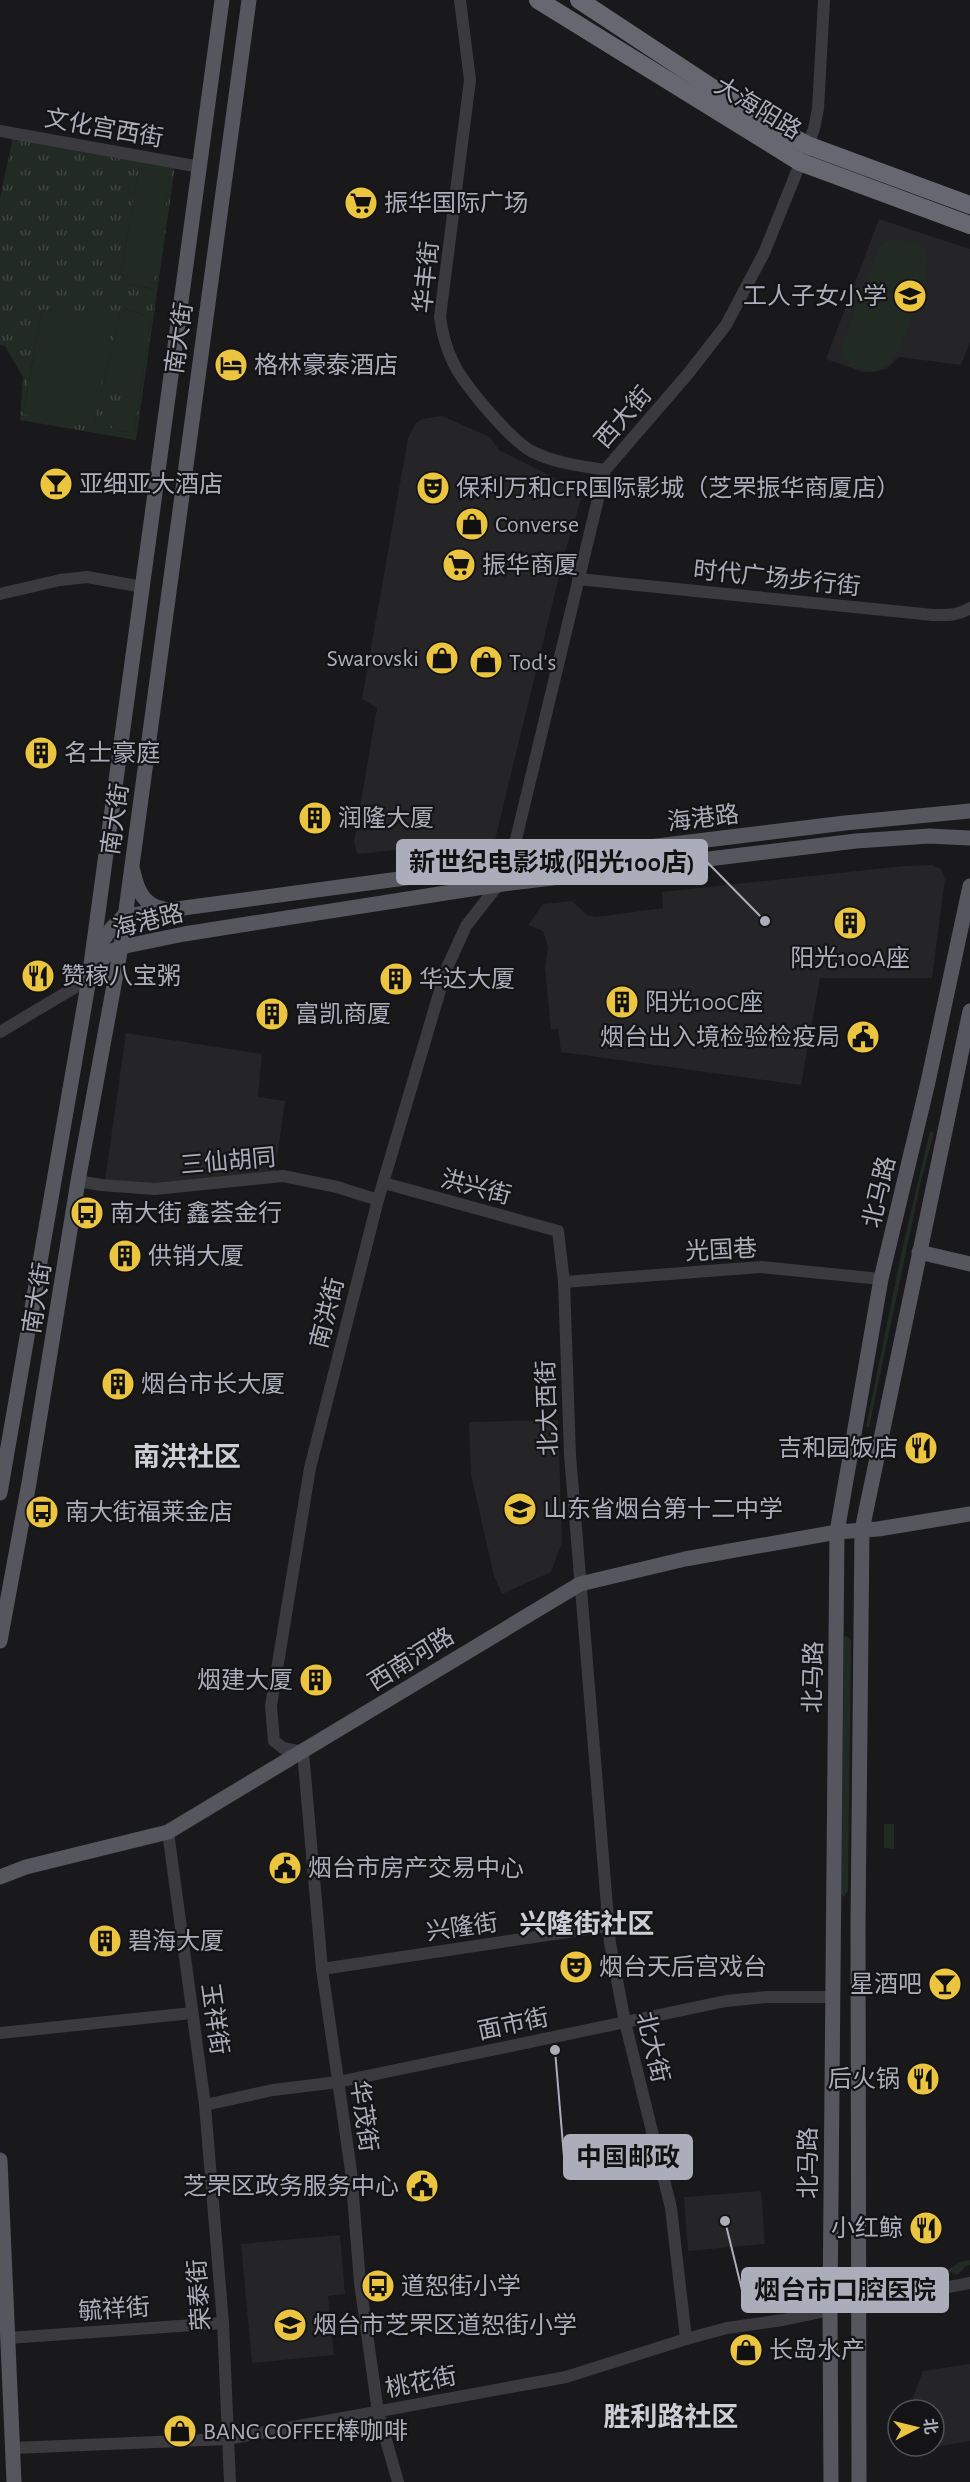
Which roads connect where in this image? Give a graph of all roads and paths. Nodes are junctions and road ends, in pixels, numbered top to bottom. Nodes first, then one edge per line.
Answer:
1 (222, 0) edge
2 (249, 0) edge
3 (460, 0) edge
4 (538, 0) edge
5 (579, 0) edge
6 (824, 0) edge
7 (0, 130) edge
8 (804, 154) junction
9 (200, 166) junction
10 (970, 205) edge
11 (970, 225) edge
12 (605, 470) junction
13 (578, 579) junction
14 (143, 587) junction
15 (0, 594) edge
16 (970, 608) edge
17 (970, 811) edge
18 (970, 838) edge
19 (132, 861) junction
20 (510, 864) junction
21 (498, 885) junction
22 (970, 886) edge
23 (170, 910) junction
24 (124, 916) junction
25 (122, 947) junction
26 (89, 979) junction
27 (970, 1011) edge
28 (0, 1032) edge
29 (78, 1181) junction
30 (384, 1183) junction
31 (378, 1200) junction
32 (558, 1231) joint
33 (919, 1252) junction
34 (970, 1264) edge
35 (881, 1279) junction
36 (564, 1282) junction
37 (4, 1454) edge
38 (0, 1493) edge
39 (970, 1514) edge
40 (862, 1530) junction
41 (837, 1532) junction
42 (580, 1584) junction
43 (0, 1641) edge
44 (303, 1752) junction
45 (168, 1832) junction
46 (0, 1877) edge
47 (609, 1926) junction
48 (322, 1969) junction
49 (832, 1996) junction
50 (192, 2013) junction
51 (625, 2022) junction
52 (0, 2033) edge
53 (338, 2082) junction
54 (205, 2106) junction
55 (0, 2160) edge
56 (970, 2283) edge
57 (860, 2304) junction
58 (830, 2310) junction
59 (223, 2323) junction
60 (8, 2338) junction
61 (686, 2339) junction
62 (378, 2412) junction
63 (227, 2439) junction
64 (13, 2448) junction
65 (14, 2482) edge
66 (230, 2482) edge
67 (398, 2482) edge
68 (831, 2482) edge
69 (859, 2482) edge

1 - 9 main road, 南大街
2 - 19 main road, 南大街
3 - 12 street, 华丰街
4 - 8 highway, 大海阳路
5 - 8 highway, 大海阳路
6 - 8 street, 西大街
7 - 9 street, 文化宫西街
8 - 10 highway, 大海阳路
8 - 11 highway, 大海阳路
8 - 12 street, 西大街
9 - 14 main road, 南大街
12 - 13 street, 西大街
13 - 16 street, 时代广场步行街
13 - 20 street, 西大街
14 - 15 street
14 - 26 main road, 南大街
17 - 20 main road, 海港路
18 - 21 main road, 海港路
19 - 23 main road
19 - 24 main road, 南大街
20 - 21 street, 西大街
20 - 23 main road, 海港路
21 - 25 main road, 海港路
21 - 30 street, 南洪街
22 - 35 main road, 北马路
23 - 24 main road, 海港路
24 - 25 main road, 南大街
24 - 26 main road, 海港路
25 - 26 main road, 海港路
25 - 29 main road, 南大街
26 - 28 street
26 - 37 main road, 南大街
27 - 33 main road, 北马路
29 - 31 street, 三仙胡同
29 - 43 main road, 南大街
30 - 31 street, 南洪街
30 - 32 street, 洪兴街
31 - 44 street, 南洪街
32 - 36 street, 北大西街
33 - 34 main road
33 - 40 main road, 北马路
35 - 36 street, 光国巷
35 - 41 main road, 北马路
36 - 42 street, 北大西街
37 - 38 main road, 南大街
39 - 40 main road, 西南河路
40 - 41 main road, 西南河路
40 - 57 main road, 北马路
41 - 42 main road, 西南河路
41 - 49 main road, 北马路
42 - 44 main road, 西南河路
42 - 47 street, 北大街
44 - 45 main road, 西南河路
44 - 48 street, 华茂街
45 - 46 main road, 西南河路
45 - 50 street, 玉祥街
47 - 48 street, 兴隆街
47 - 51 street, 北大街
48 - 53 street, 华茂街
49 - 51 street, 面市街
49 - 58 main road, 北马路
50 - 52 street
50 - 54 street, 玉祥街
51 - 53 street, 面市街
51 - 61 street, 北大街
53 - 54 street, 面市街
53 - 62 street, 华茂街
54 - 59 street, 荣泰街
55 - 60 main road
56 - 57 street
57 - 69 main road, 北马路
58 - 61 street, 桃花街
58 - 68 main road, 北马路
59 - 60 street, 毓祥街
59 - 63 street, 荣泰街
60 - 64 main road
61 - 62 street, 桃花街
62 - 63 street, 桃花街
62 - 67 street, 华茂街
63 - 64 street, 桃花街
63 - 66 street, 荣泰街
64 - 65 main road

